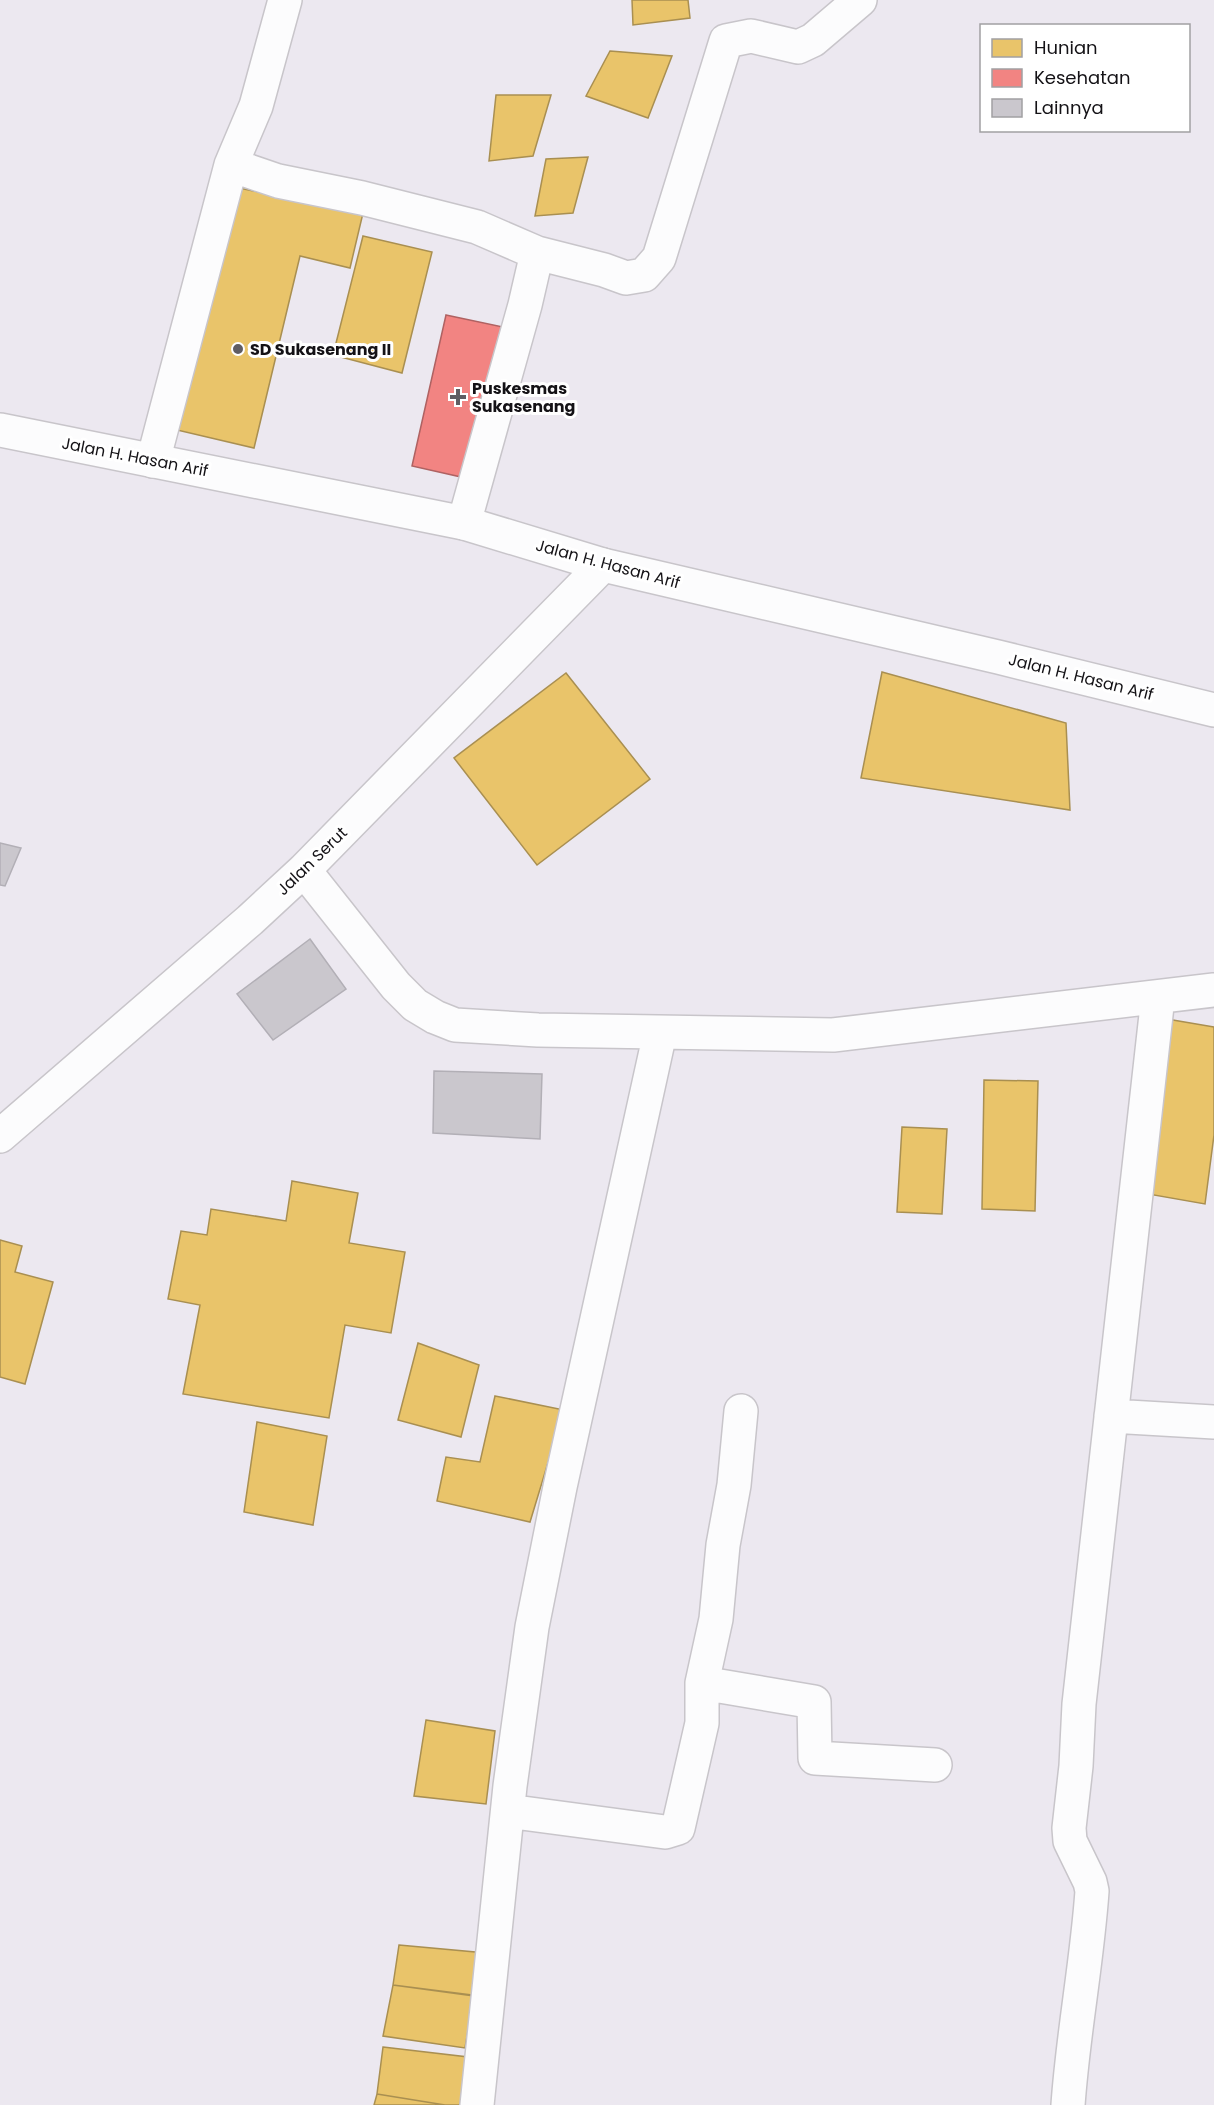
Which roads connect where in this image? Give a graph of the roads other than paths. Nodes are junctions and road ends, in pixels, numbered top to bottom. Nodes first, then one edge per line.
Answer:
1 (285, 0) edge
2 (860, 0) edge
3 (231, 165) junction
4 (537, 253) junction
5 (0, 430) edge
6 (153, 461) junction
7 (464, 523) junction
8 (603, 565) junction
9 (1214, 710) edge
10 (304, 870) junction
11 (1214, 990) edge
12 (1158, 997) junction
13 (660, 1033) junction
14 (0, 1136) edge
15 (741, 1412) dead end
16 (1111, 1416) junction
17 (1214, 1422) edge
18 (702, 1683) junction
19 (935, 1765) dead end
20 (508, 1812) junction
21 (477, 2105) edge
22 (1068, 2105) edge

1 - 3 street
2 - 4 street
3 - 4 street
3 - 6 street
4 - 7 street
5 - 6 street, Jalan H. Hasan Arif
6 - 7 street, Jalan H. Hasan Arif
7 - 8 street, Jalan H. Hasan Arif
8 - 9 street, Jalan H. Hasan Arif
8 - 10 street, Jalan Serut
10 - 13 street
10 - 14 street, Jalan Serut
11 - 12 street
12 - 13 street
12 - 16 street
13 - 20 street
15 - 18 street
16 - 17 street
16 - 22 street
18 - 19 street
18 - 20 street
20 - 21 street

